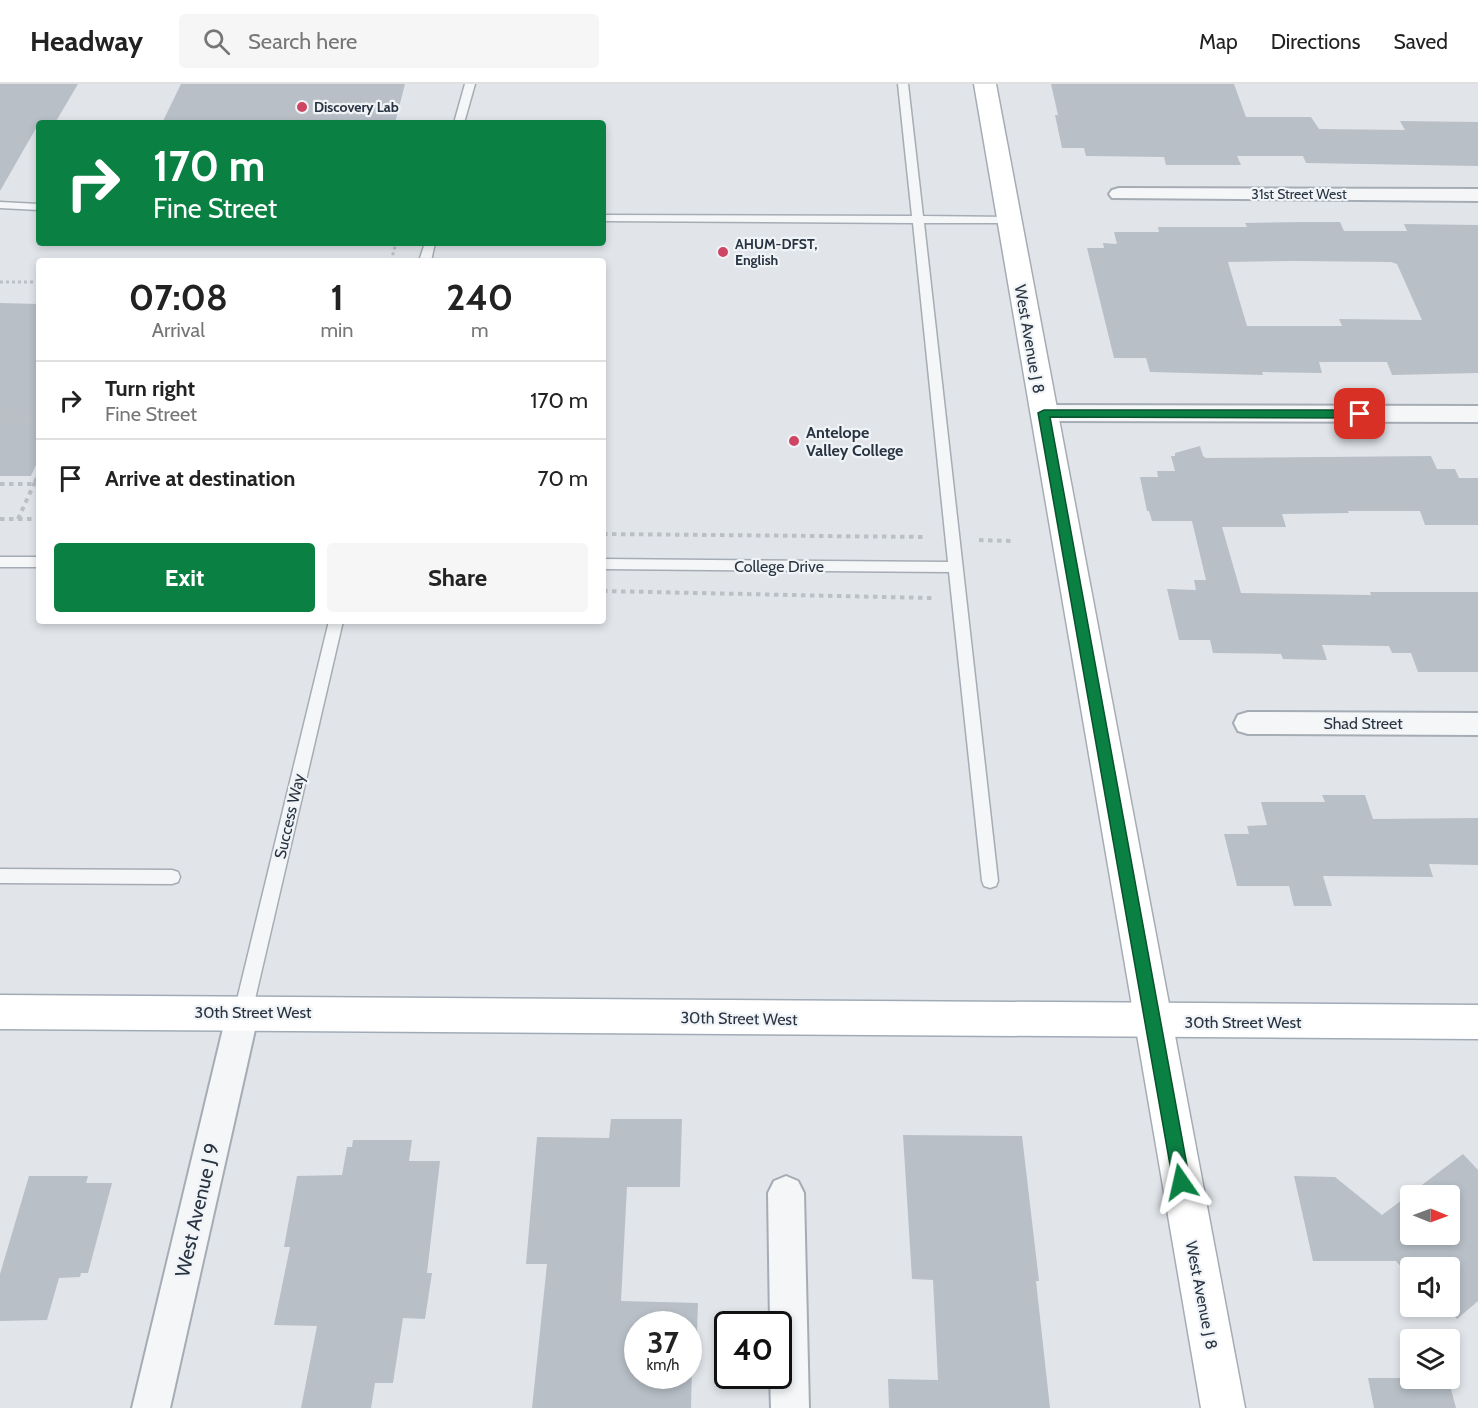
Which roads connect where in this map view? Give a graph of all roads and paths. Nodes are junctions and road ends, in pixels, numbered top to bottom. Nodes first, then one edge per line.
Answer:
1 (470, 84) edge
2 (903, 84) edge
3 (985, 84) edge
4 (460, 120) edge
5 (1119, 194) dead end
6 (1478, 195) edge
7 (0, 205) edge
8 (36, 207) edge
9 (606, 218) edge
10 (918, 220) junction
11 (1009, 220) junction
12 (0, 282) edge
13 (36, 282) edge
14 (1044, 413) junction
15 (1478, 414) edge
16 (0, 416) edge
17 (36, 417) edge
18 (0, 484) edge
19 (36, 484) edge
20 (36, 486) edge
21 (0, 519) edge
22 (18, 519) junction
23 (36, 519) edge
24 (606, 534) edge
25 (953, 539) junction
26 (1011, 541) dead end
27 (0, 562) edge
28 (36, 562) edge
29 (606, 564) edge
30 (956, 567) junction
31 (606, 591) edge
32 (959, 598) junction
33 (335, 624) edge
34 (1248, 723) dead end
35 (1478, 724) edge
36 (0, 876) edge
37 (172, 877) dead end
38 (990, 881) dead end
39 (0, 1012) edge
40 (243, 1012) junction
41 (1478, 1022) edge
42 (1152, 1023) junction
43 (786, 1193) dead end
44 (151, 1408) edge
45 (790, 1408) edge
46 (1223, 1408) edge

1 - 4 lane
2 - 10 lane
3 - 11 street, West Avenue J 8
5 - 6 street, 31st Street West
7 - 8 lane
9 - 10 lane
10 - 11 lane
10 - 25 lane
11 - 14 street, West Avenue J 8
12 - 13 path
14 - 15 street
14 - 42 street, West Avenue J 8
16 - 17 path
18 - 19 path
20 - 22 path
21 - 22 path
22 - 23 path
24 - 25 path
25 - 26 path
25 - 30 lane
27 - 28 lane
29 - 30 lane, College Drive
30 - 32 lane
31 - 32 path
32 - 38 lane
33 - 40 lane, Success Way
34 - 35 street, Shad Street
36 - 37 lane
39 - 40 street, 30th Street West
40 - 42 street, 30th Street West
40 - 44 street, West Avenue J 9
41 - 42 street, 30th Street West
42 - 46 street, West Avenue J 8
43 - 45 street

